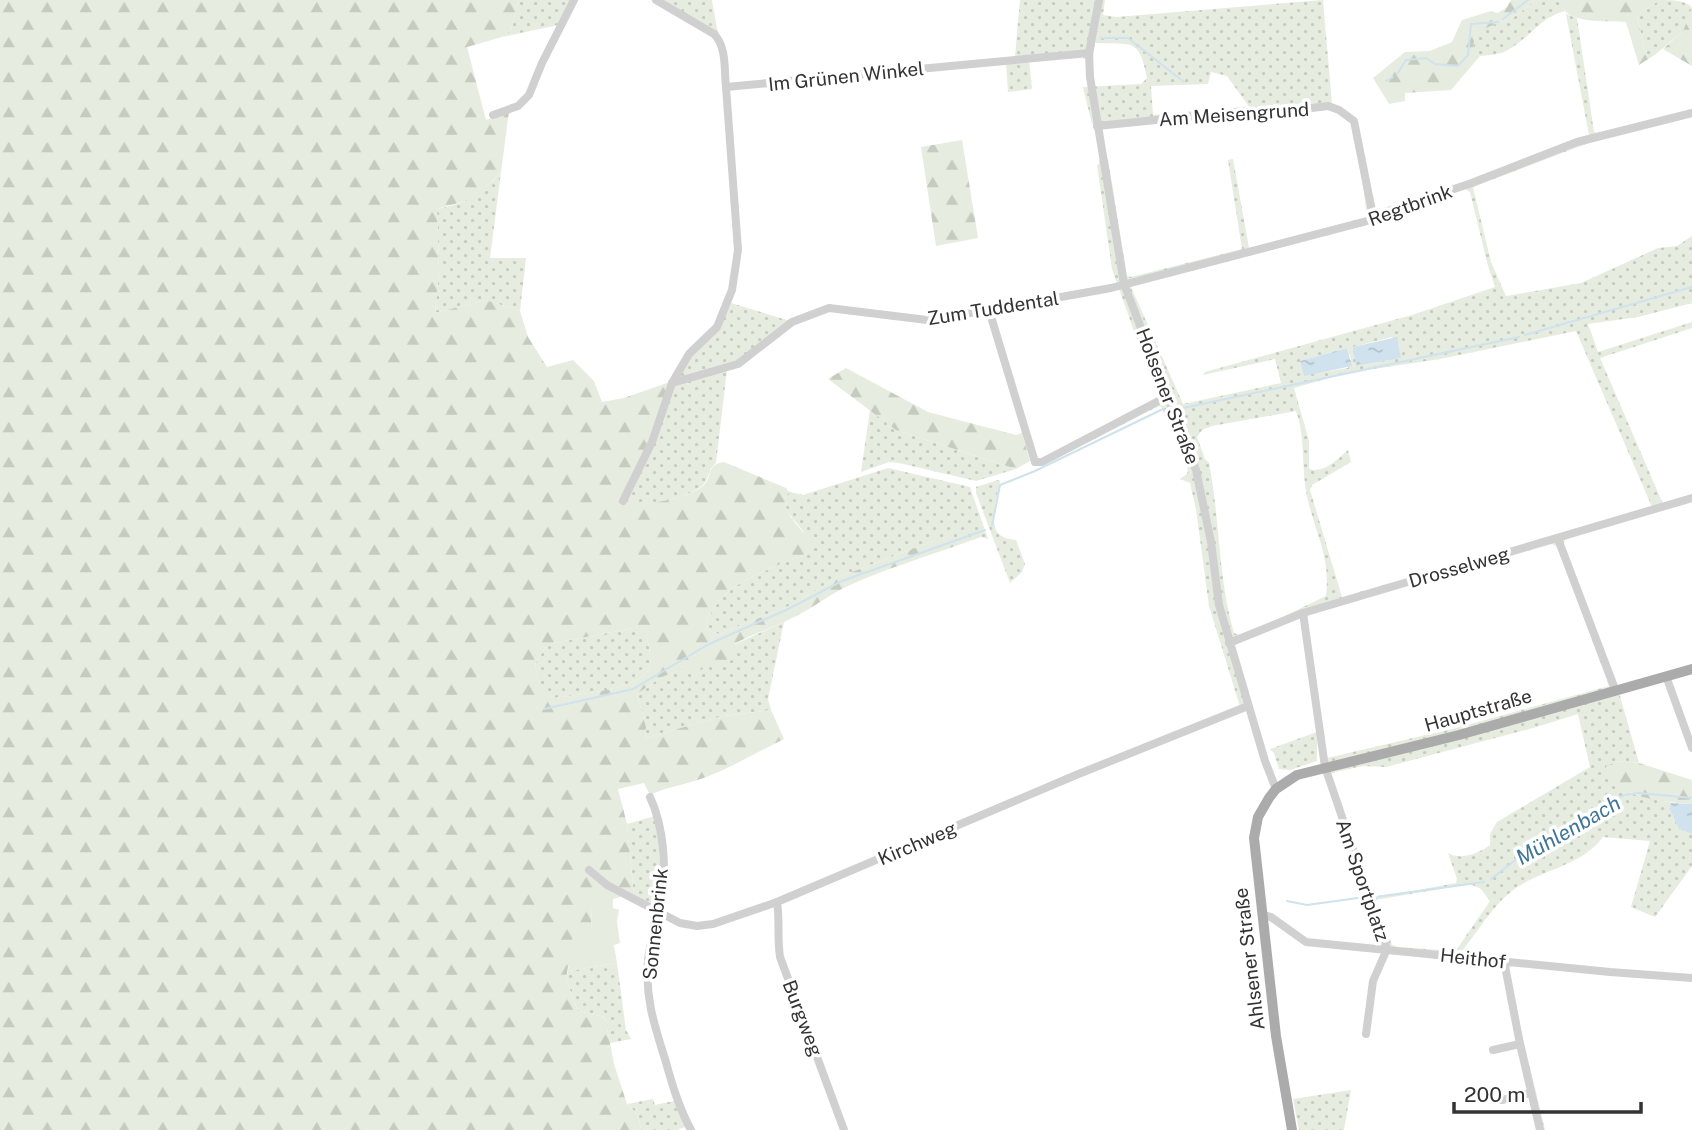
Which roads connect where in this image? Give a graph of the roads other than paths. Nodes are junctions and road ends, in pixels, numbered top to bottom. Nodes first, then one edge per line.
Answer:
1 (574, 0) edge
2 (656, 0) edge
3 (1098, 0) edge
4 (1089, 53) junction
5 (726, 88) junction
6 (1692, 113) edge
7 (493, 114) dead end
8 (1097, 126) junction
9 (1373, 216) junction
10 (1124, 284) junction
11 (989, 310) junction
12 (672, 383) junction
13 (1168, 396) junction
14 (1692, 498) edge
15 (623, 501) dead end
16 (1558, 539) junction
17 (1303, 613) junction
18 (1229, 643) junction
19 (1692, 669) edge
20 (1666, 676) junction
21 (1615, 689) junction
22 (1248, 706) junction
23 (1692, 748) edge
24 (1325, 767) junction
25 (1276, 789) junction
26 (650, 797) dead end
27 (589, 870) dead end
28 (777, 902) junction
29 (658, 912) junction
30 (1262, 915) junction
31 (1387, 948) junction
32 (1504, 961) junction
33 (1692, 978) edge
34 (1366, 1034) dead end
35 (1520, 1044) junction
36 (1493, 1050) dead end
37 (1531, 1093) junction
38 (1503, 1100) dead end
39 (691, 1130) edge
40 (844, 1130) edge
41 (1292, 1130) edge
42 (1540, 1130) edge

1 - 7 street
2 - 5 street
3 - 4 street, Holsener Straße
4 - 5 street, Im Grünen Winkel
4 - 8 street, Holsener Straße
5 - 12 street
6 - 9 street, Regtbrink
8 - 9 street, Am Meisengrund
8 - 10 street, Holsener Straße
9 - 10 street, Regtbrink
10 - 11 street, Zum Tuddental
10 - 13 street, Holsener Straße
11 - 12 street, Zum Tuddental
11 - 13 street
12 - 15 street
13 - 18 street, Holsener Straße
14 - 16 street, Drosselweg
16 - 17 street, Drosselweg
16 - 21 street
17 - 18 street, Drosselweg
17 - 24 street, Am Sportplatz
18 - 22 street, Holsener Straße
19 - 20 main road, Hauptstraße
20 - 21 main road, Hauptstraße
20 - 23 street
21 - 24 main road, Hauptstraße
22 - 25 street, Holsener Straße
22 - 28 street, Kirchweg
24 - 25 main road, Hauptstraße
24 - 31 street, Am Sportplatz
25 - 30 main road, Ahlsener Straße
26 - 29 street, Sonnenbrink
27 - 29 street, Kirchweg
28 - 29 street, Kirchweg
28 - 40 street, Burgweg
29 - 39 street, Sonnenbrink
30 - 31 street, Heithof
30 - 41 main road, Ahlsener Straße
31 - 32 street, Heithof
31 - 34 street, Am Sportplatz
32 - 33 street, Heithof
32 - 35 street
35 - 36 street
35 - 37 street
37 - 38 street
37 - 42 street

